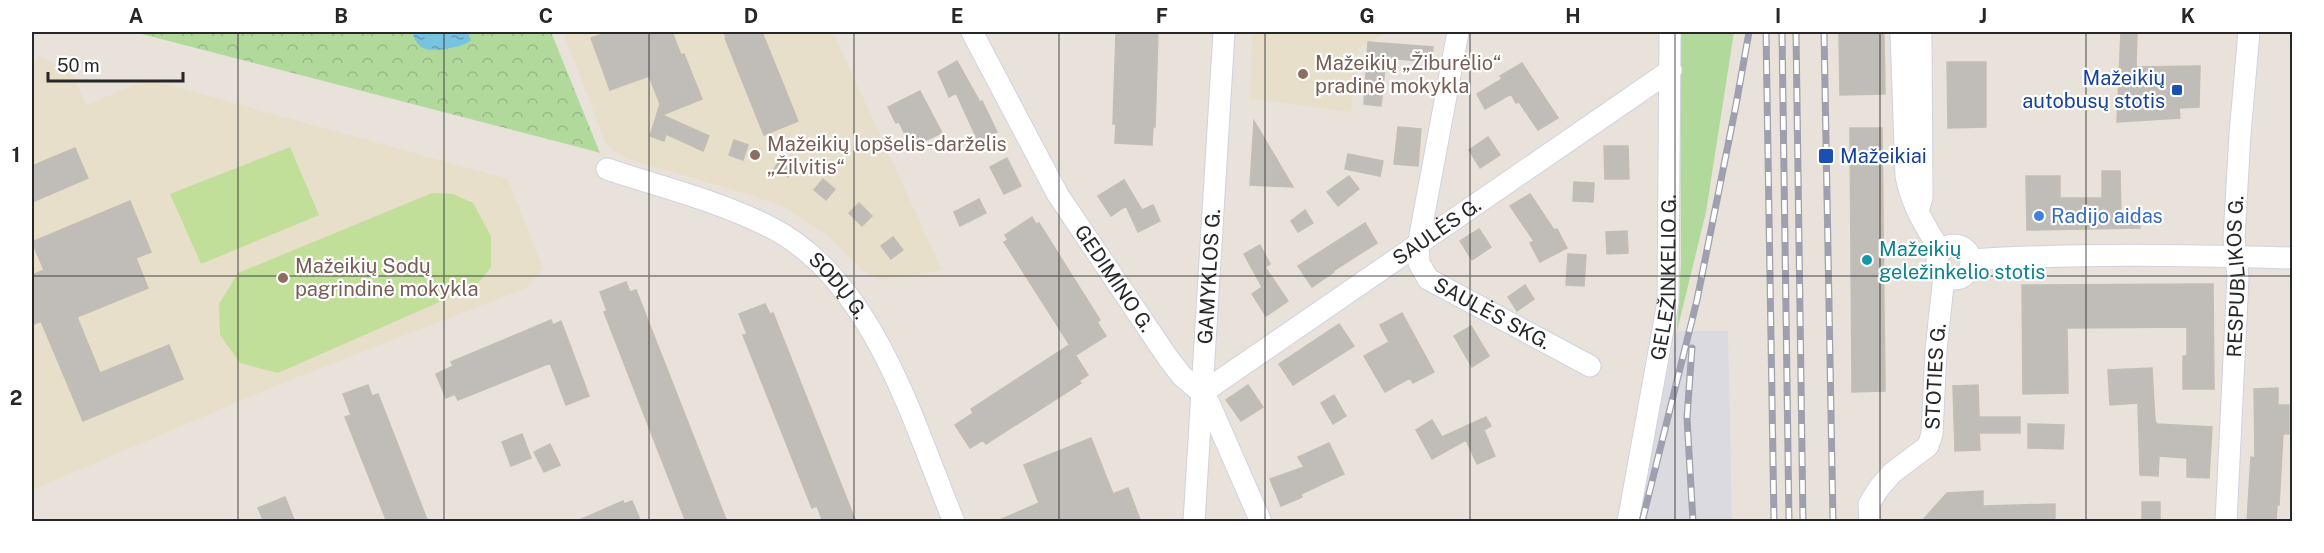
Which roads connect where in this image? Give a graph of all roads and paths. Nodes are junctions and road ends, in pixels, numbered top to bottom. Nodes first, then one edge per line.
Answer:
1 (972, 32) edge
2 (1224, 32) edge
3 (1458, 32) edge
4 (1670, 32) edge
5 (1901, 32) edge
6 (1921, 32) edge
7 (2249, 32) edge
8 (1671, 70) junction
9 (607, 169) dead end
10 (1917, 214) junction
11 (1418, 246) junction
12 (1941, 251) junction
13 (2236, 256) junction
14 (2292, 258) edge
15 (1971, 260) junction
16 (1944, 276) junction
17 (1590, 366) dead end
18 (1202, 393) junction
19 (950, 520) edge
20 (1194, 522) edge
21 (1261, 522) edge
22 (1628, 522) edge
23 (1870, 522) edge
24 (2226, 522) edge

1 - 18 street, GEDIMINO G.
2 - 18 street, GAMYKLOS G.
3 - 11 street, SAULĖS SKG.
4 - 8 street, GELEŽINKELIO G.
5 - 10 street
6 - 10 street
7 - 13 street, RESPUBLIKOS G.
8 - 11 street, SAULĖS G.
8 - 22 street, GELEŽINKELIO G.
9 - 19 street, SODŲ G.
10 - 12 street
11 - 17 street, SAULĖS SKG.
11 - 18 street, SAULĖS G.
12 - 15 street
12 - 16 street
13 - 14 street
13 - 15 street
13 - 24 street, RESPUBLIKOS G.
15 - 16 street
16 - 23 street, STOTIES G.
18 - 20 street, GAMYKLOS G.
18 - 21 street, GEDIMINO G.

